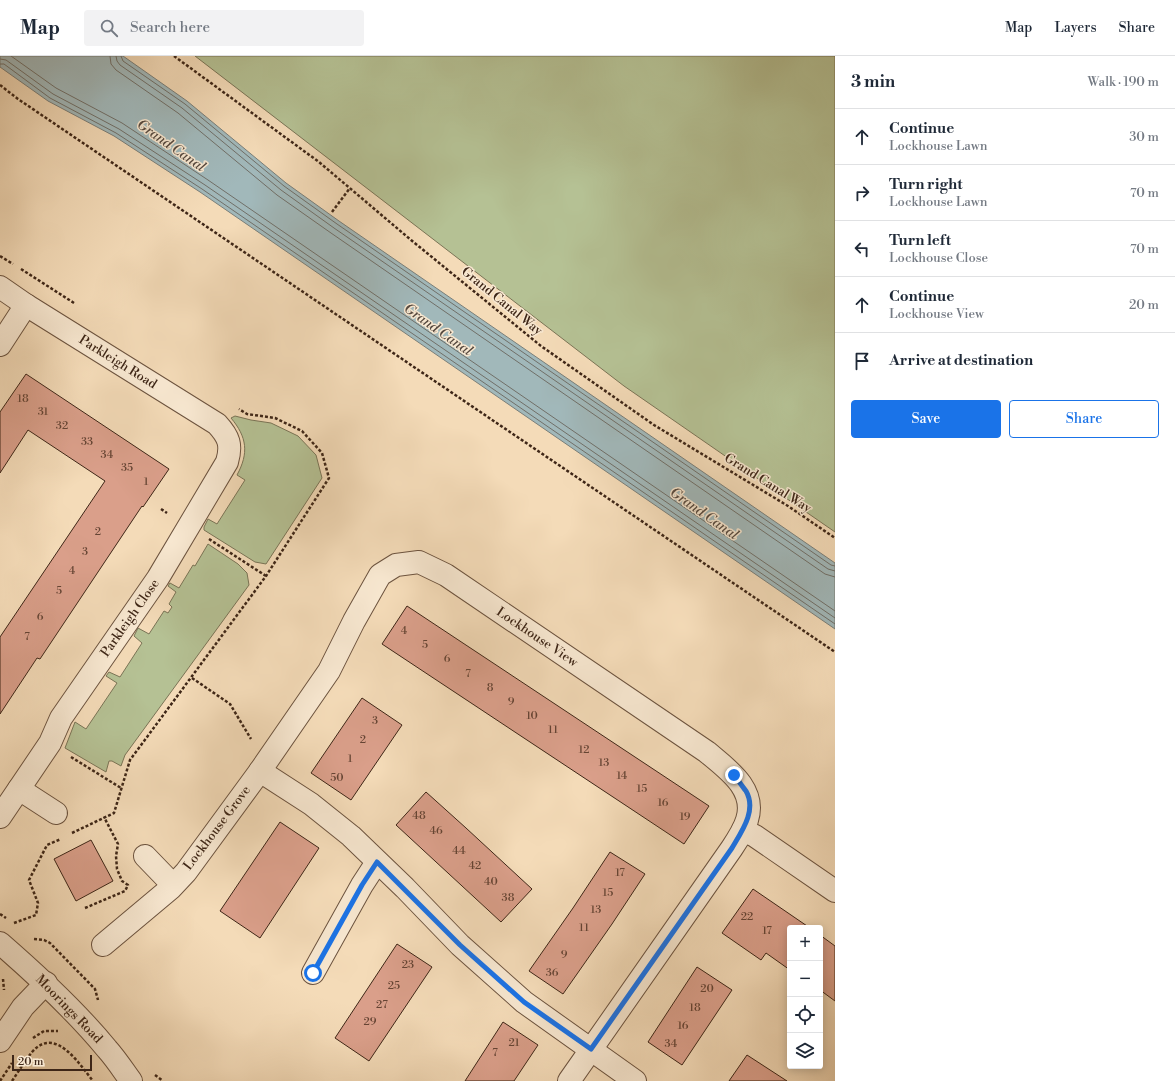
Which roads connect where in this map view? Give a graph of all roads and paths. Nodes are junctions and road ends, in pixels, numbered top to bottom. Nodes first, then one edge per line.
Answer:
1 (174, 56) edge
2 (0, 85) edge
3 (350, 188) junction
4 (332, 212) dead end
5 (0, 287) edge
6 (26, 305) junction
7 (0, 345) edge
8 (229, 443) joint
9 (329, 478) dead end
10 (203, 535) dead end
11 (835, 538) edge
12 (266, 576) junction
13 (835, 652) edge
14 (192, 678) junction
15 (64, 753) dead end
16 (265, 763) junction
17 (121, 788) junction
18 (19, 789) junction
19 (56, 813) dead end
20 (0, 816) edge
21 (104, 818) junction
22 (743, 830) junction
23 (69, 835) dead end
24 (62, 838) dead end
25 (145, 856) dead end
26 (377, 862) junction
27 (173, 885) junction
28 (835, 891) edge
29 (85, 908) dead end
30 (13, 924) dead end
31 (0, 943) edge
32 (103, 945) dead end
33 (313, 973) dead end
34 (2, 975) dead end
35 (46, 983) junction
36 (2, 995) dead end
37 (62, 1031) dead end
38 (33, 1038) dead end
39 (0, 1041) edge
40 (591, 1049) junction
41 (14, 1061) dead end
42 (0, 1081) edge
43 (12, 1081) edge
44 (93, 1081) edge
45 (131, 1081) edge
46 (569, 1081) edge
47 (635, 1081) edge

1 - 3 path, Grand Canal Way
2 - 13 path
3 - 4 path
3 - 11 path, Grand Canal Way
5 - 6 street, Parkleigh Road
6 - 7 street
6 - 8 street, Parkleigh Road
8 - 18 street, Parkleigh Close
9 - 12 path
10 - 12 path
12 - 14 path
14 - 16 path
14 - 17 path
15 - 17 path
16 - 22 street, Lockhouse View
16 - 26 street
16 - 27 street, Lockhouse Grove
17 - 21 path
18 - 19 street
18 - 20 street, Parkleigh Close
21 - 23 path
21 - 29 path
22 - 28 street
22 - 40 street, Lockhouse View
24 - 30 path
25 - 27 street
26 - 33 street
26 - 40 street
27 - 32 street, Lockhouse Grove
31 - 35 street, Moorings Road
34 - 36 path
35 - 39 street
35 - 45 street, Moorings Road
37 - 38 path
40 - 46 street, Lockhouse View
40 - 47 street
41 - 42 path
43 - 44 path

